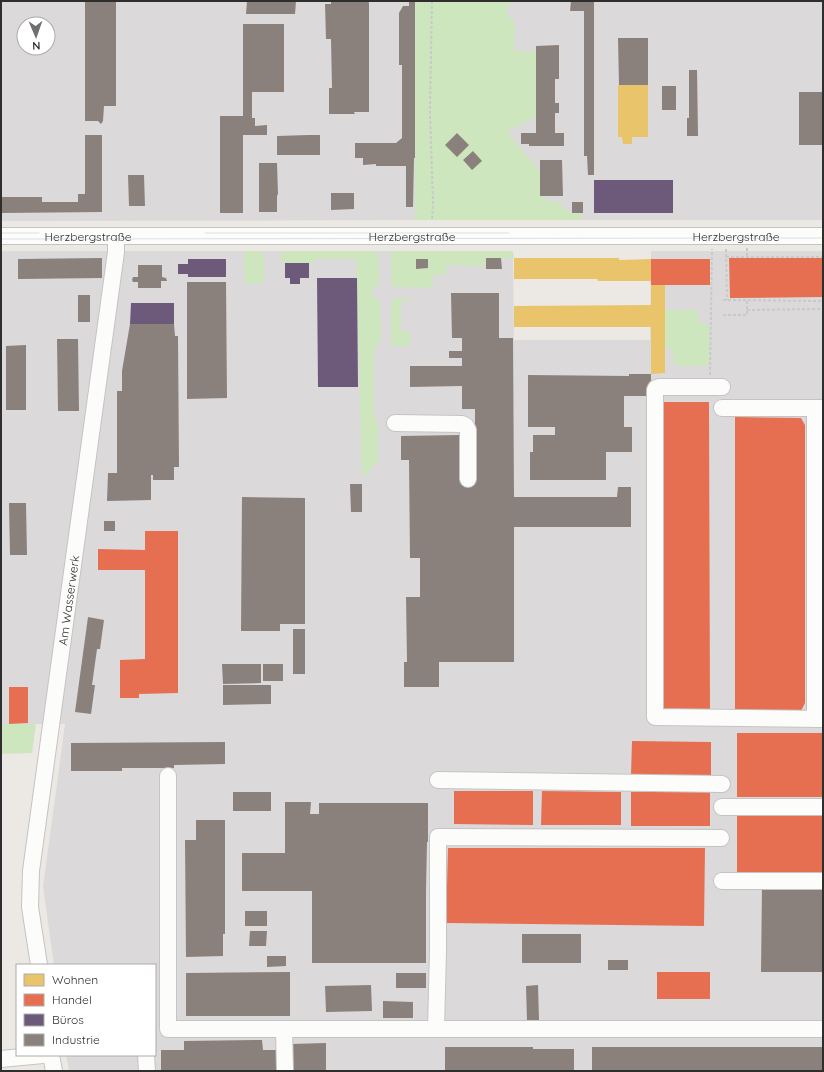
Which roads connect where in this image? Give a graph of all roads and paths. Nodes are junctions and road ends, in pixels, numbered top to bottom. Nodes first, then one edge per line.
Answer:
1 (432, 1) edge
2 (432, 220) dead end
3 (1, 236) edge
4 (116, 236) junction
5 (823, 236) edge
6 (712, 248) dead end
7 (726, 248) dead end
8 (747, 251) dead end
9 (726, 257) junction
10 (747, 257) junction
11 (823, 257) edge
12 (723, 300) dead end
13 (727, 300) junction
14 (747, 300) junction
15 (823, 300) edge
16 (823, 309) edge
17 (747, 310) junction
18 (723, 315) dead end
19 (716, 387) joint
20 (722, 408) dead end
21 (819, 408) edge
22 (395, 423) dead end
23 (468, 479) dead end
24 (819, 719) edge
25 (168, 776) dead end
26 (438, 780) dead end
27 (722, 784) dead end
28 (722, 807) dead end
29 (823, 807) edge
30 (721, 838) dead end
31 (722, 881) dead end
32 (823, 881) edge
33 (38, 964) edge
34 (284, 1029) junction
35 (436, 1029) junction
36 (823, 1029) edge
37 (32, 1056) edge
38 (52, 1056) edge
39 (146, 1056) edge
40 (1, 1059) edge
41 (54, 1071) edge
42 (147, 1071) edge
43 (285, 1071) edge

1 - 2 path
3 - 4 street, Herzbergstraße
4 - 5 street, Herzbergstraße
4 - 33 street, Am Wasserwerk
6 - 19 path
7 - 9 path
8 - 10 path
9 - 10 path
9 - 13 path
10 - 11 path
12 - 13 path
13 - 14 path
14 - 15 path
14 - 17 path
16 - 17 path
17 - 18 path
19 - 24 street
20 - 21 street
21 - 24 street
22 - 23 street
25 - 34 street
26 - 27 street
28 - 29 street
30 - 35 street
31 - 32 street
34 - 35 street
34 - 43 street
35 - 36 street
37 - 40 street
38 - 41 street
39 - 42 street

